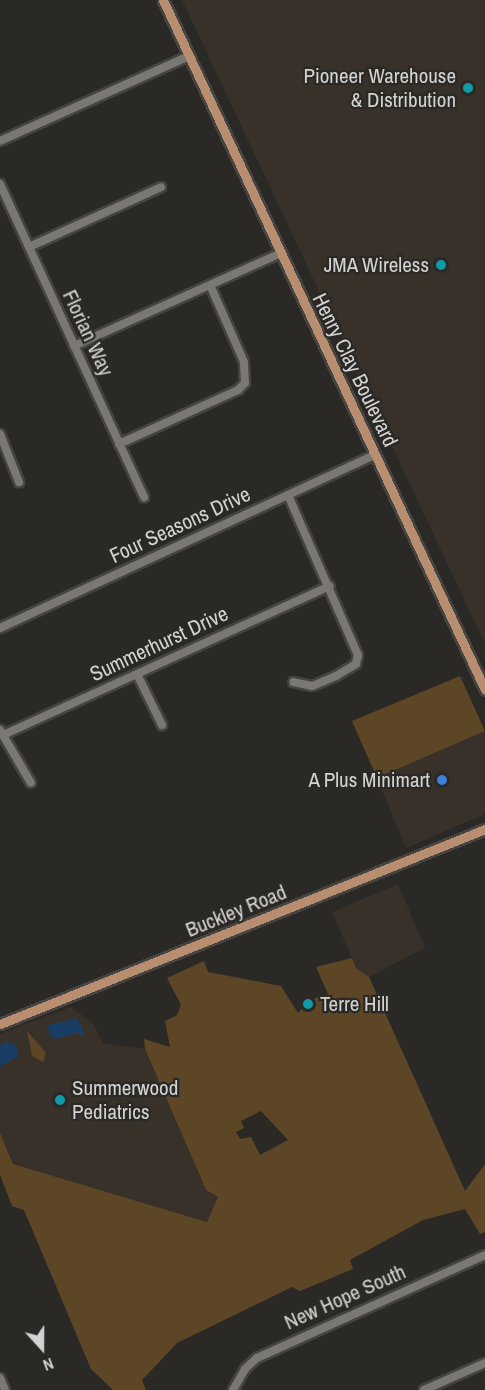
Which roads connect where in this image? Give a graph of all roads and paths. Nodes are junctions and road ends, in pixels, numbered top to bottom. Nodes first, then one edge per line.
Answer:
1 (163, 0) edge
2 (189, 56) junction
3 (0, 141) edge
4 (0, 184) edge
5 (160, 187) dead end
6 (29, 247) junction
7 (279, 254) junction
8 (210, 285) junction
9 (74, 346) junction
10 (0, 434) edge
11 (119, 444) junction
12 (376, 454) junction
13 (19, 483) dead end
14 (288, 495) junction
15 (144, 497) dead end
16 (330, 586) junction
17 (0, 628) edge
18 (137, 674) junction
19 (293, 682) dead end
20 (485, 690) edge
21 (162, 725) dead end
22 (1, 732) edge
23 (31, 783) dead end
24 (485, 829) edge
25 (0, 1024) edge
26 (485, 1255) edge
27 (485, 1363) edge
28 (0, 1378) edge
29 (5, 1390) edge
30 (233, 1390) edge
31 (424, 1390) edge

1 - 2 main road, Henry Clay Boulevard
2 - 3 street
2 - 7 main road, Henry Clay Boulevard
4 - 6 street, Florian Way
5 - 6 street
6 - 9 street, Florian Way
7 - 8 street
7 - 12 main road, Henry Clay Boulevard
8 - 9 street
8 - 11 street
9 - 11 street, Florian Way
10 - 13 street
11 - 15 street, Florian Way
12 - 14 street, Four Seasons Drive
12 - 20 main road, Henry Clay Boulevard
14 - 16 street
14 - 17 street, Four Seasons Drive
16 - 18 street, Summerhurst Drive
16 - 19 street
18 - 21 street
18 - 22 street, Summerhurst Drive
22 - 23 street
24 - 25 main road, Buckley Road
26 - 30 street, New Hope South
27 - 31 street
28 - 29 street

